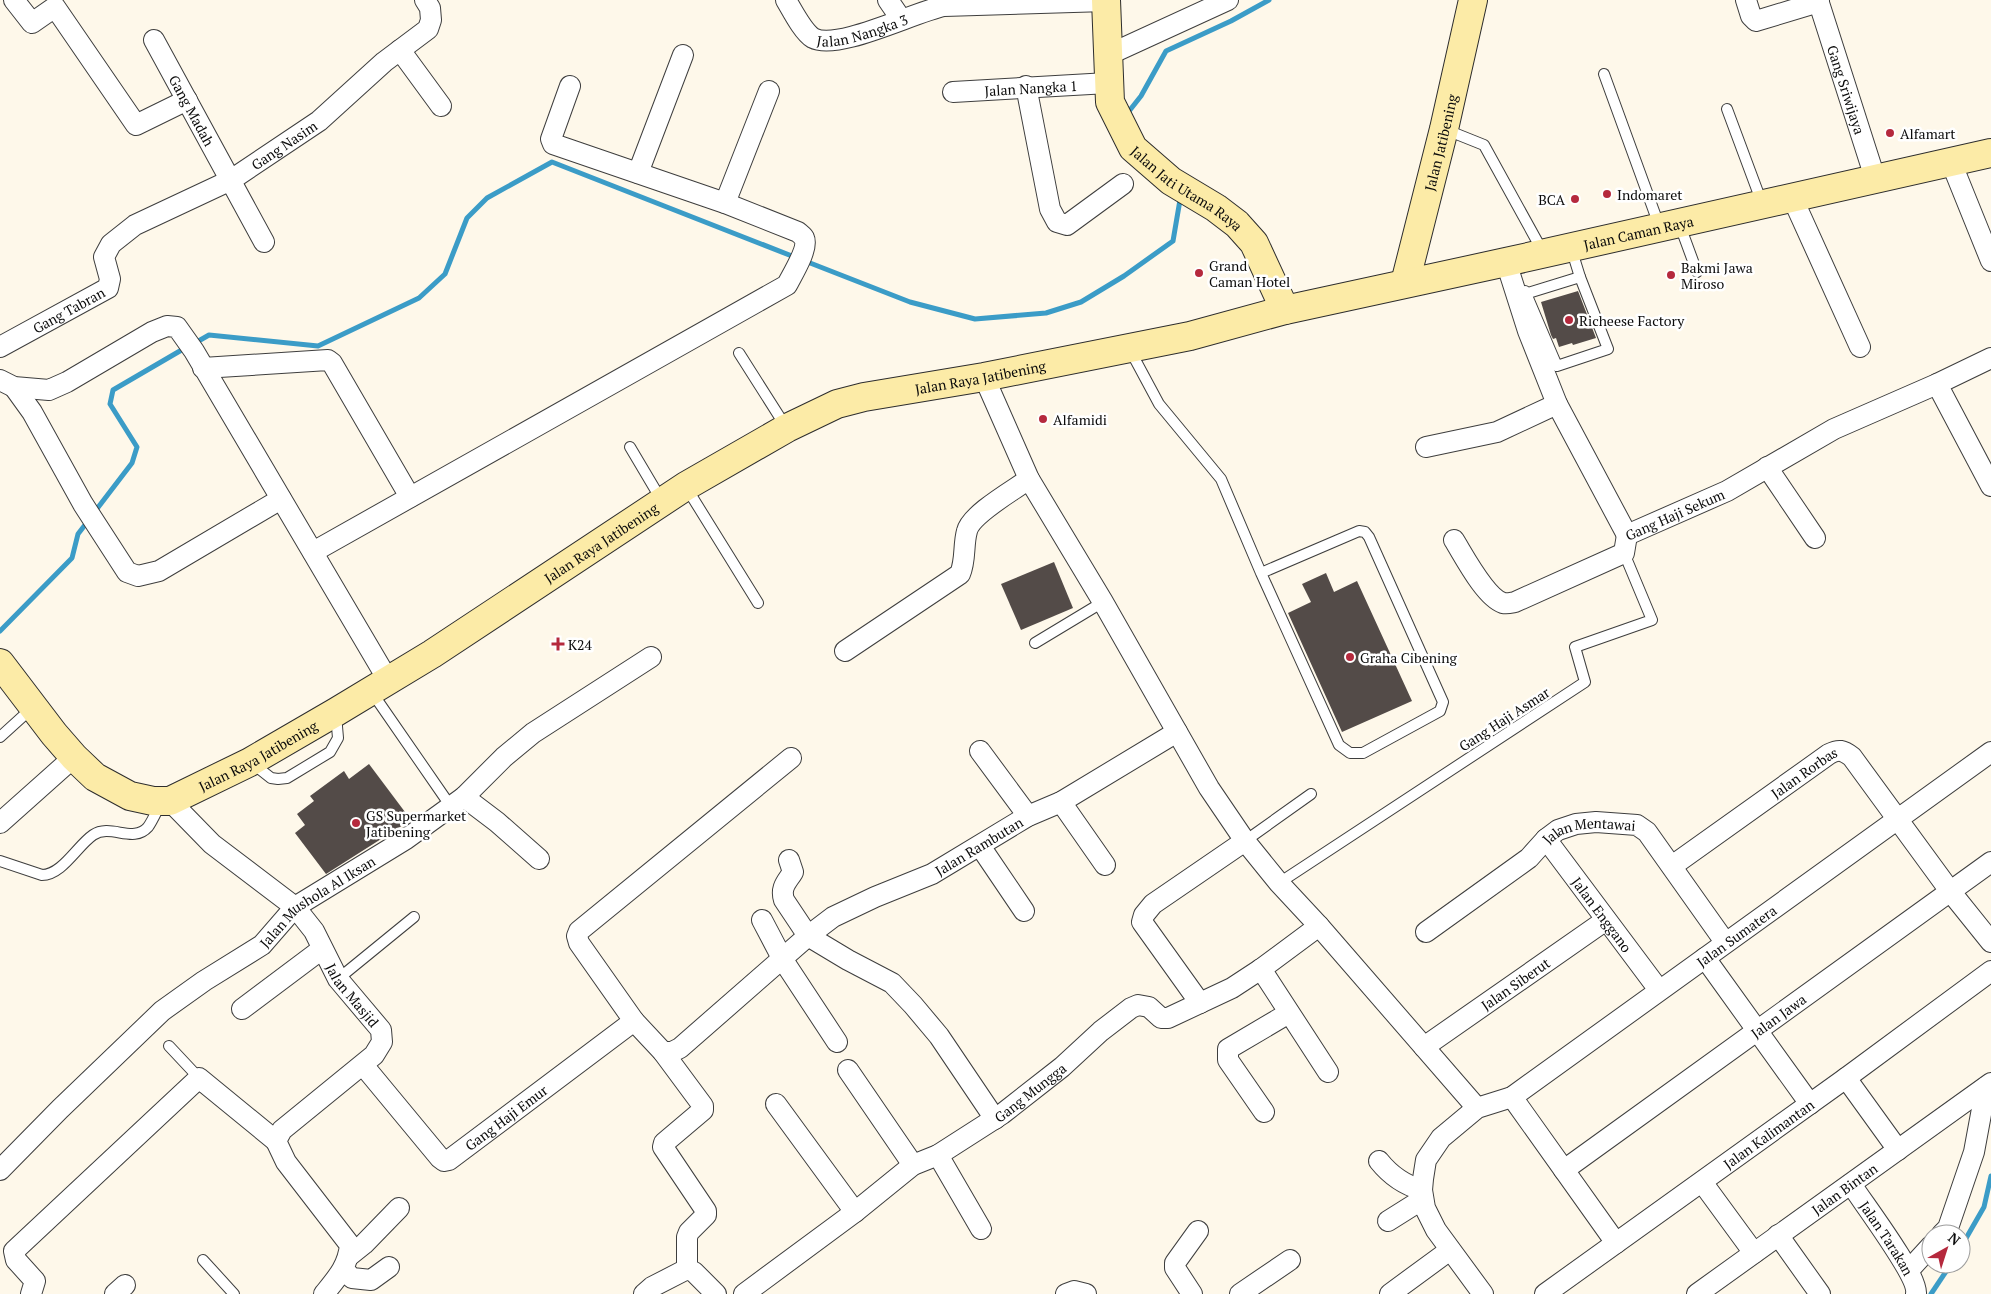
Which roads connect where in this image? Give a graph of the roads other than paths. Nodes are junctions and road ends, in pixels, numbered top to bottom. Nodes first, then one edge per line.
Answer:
1 (14, 0) edge
2 (425, 0) edge
3 (786, 0) edge
4 (888, 0) edge
5 (1106, 0) edge
6 (1228, 0) edge
7 (1473, 0) edge
8 (1746, 0) edge
9 (1818, 1) edge
10 (901, 19) junction
11 (154, 40) dead end
12 (400, 50) junction
13 (1108, 55) junction
14 (683, 56) dead end
15 (1604, 74) dead end
16 (570, 86) dead end
17 (1026, 86) junction
18 (769, 91) dead end
19 (953, 92) dead end
20 (1109, 93) junction
21 (187, 100) junction
22 (441, 106) dead end
23 (1727, 109) dead end
24 (1444, 128) junction
25 (1991, 153) edge
26 (1951, 162) junction
27 (638, 173) junction
28 (1875, 178) junction
29 (231, 180) junction
30 (1123, 184) dead end
31 (1792, 197) junction
32 (725, 202) junction
33 (1762, 204) junction
34 (1669, 224) junction
35 (264, 242) dead end
36 (1570, 247) junction
37 (1544, 253) junction
38 (104, 257) joint
39 (1991, 260) edge
40 (1511, 261) junction
41 (1697, 272) dead end
42 (1580, 277) junction
43 (1404, 283) junction
44 (1526, 294) junction
45 (1285, 310) junction
46 (0, 347) edge
47 (1860, 347) dead end
48 (1129, 348) junction
49 (194, 351) junction
50 (739, 354) dead end
51 (1991, 358) edge
52 (984, 377) junction
53 (7, 384) edge
54 (1937, 384) junction
55 (1557, 404) junction
56 (787, 428) junction
57 (1426, 446) dead end
58 (630, 447) dead end
59 (1767, 468) junction
60 (1029, 479) junction
61 (686, 486) junction
62 (1991, 486) edge
63 (410, 497) junction
64 (281, 499) junction
65 (662, 501) junction
66 (1815, 538) dead end
67 (1454, 540) dead end
68 (1626, 544) junction
69 (313, 552) junction
70 (1261, 573) junction
71 (1103, 602) junction
72 (758, 603) dead end
73 (1035, 643) dead end
74 (845, 651) dead end
75 (651, 657) dead end
76 (0, 664) edge
77 (379, 685) junction
78 (32, 707) junction
79 (1177, 732) junction
80 (0, 736) edge
81 (980, 751) dead end
82 (1991, 752) edge
83 (74, 758) junction
84 (791, 758) dead end
85 (1311, 794) dead end
86 (455, 798) junction
87 (166, 802) junction
88 (1061, 802) junction
89 (1028, 816) junction
90 (1898, 819) junction
91 (0, 823) edge
92 (1546, 838) junction
93 (1245, 841) junction
94 (980, 846) junction
95 (539, 859) dead end
96 (789, 860) dead end
97 (0, 861) edge
98 (1991, 862) edge
99 (1105, 865) dead end
100 (1672, 866) junction
101 (1279, 883) junction
102 (1950, 891) junction
103 (295, 907) junction
104 (1024, 911) dead end
105 (414, 917) dead end
106 (762, 920) dead end
107 (1606, 920) junction
108 (1319, 926) junction
109 (1426, 932) dead end
110 (808, 936) junction
111 (1726, 942) junction
112 (1991, 942) edge
113 (322, 949) junction
114 (1705, 958) junction
115 (783, 960) junction
116 (1261, 969) junction
117 (1991, 972) edge
118 (338, 978) junction
119 (1659, 990) junction
120 (1200, 1003) junction
121 (242, 1008) dead end
122 (1289, 1013) junction
123 (634, 1021) junction
124 (1758, 1030) junction
125 (837, 1042) dead end
126 (169, 1046) dead end
127 (1424, 1047) junction
128 (664, 1052) junction
129 (363, 1065) junction
130 (848, 1070) dead end
131 (1328, 1072) dead end
132 (199, 1078) junction
133 (1846, 1078) junction
134 (1989, 1085) edge
135 (1512, 1097) junction
136 (776, 1104) dead end
137 (1810, 1104) junction
138 (1477, 1108) junction
139 (1264, 1112) dead end
140 (996, 1119) junction
141 (276, 1141) junction
142 (1898, 1150) junction
143 (938, 1155) junction
144 (1379, 1161) dead end
145 (913, 1165) junction
146 (0, 1170) edge
147 (1564, 1170) junction
148 (1702, 1182) junction
149 (1851, 1184) junction
150 (1422, 1194) junction
151 (399, 1208) dead end
152 (855, 1212) junction
153 (1388, 1221) dead end
154 (1949, 1224) edge
155 (981, 1229) dead end
156 (1198, 1230) dead end
157 (1778, 1236) junction
158 (1616, 1243) junction
159 (1450, 1250) junction
160 (1754, 1253) junction
161 (1921, 1257) edge
162 (203, 1260) dead end
163 (1290, 1260) dead end
164 (346, 1263) junction
165 (389, 1267) dead end
166 (687, 1269) junction
167 (1909, 1270) junction
168 (1704, 1292) edge
169 (31, 1294) edge
170 (234, 1294) edge
171 (324, 1294) edge
172 (644, 1294) edge
173 (716, 1294) edge
174 (744, 1294) edge
175 (1066, 1294) edge
176 (1086, 1294) edge
177 (1192, 1294) edge
178 (1240, 1294) edge
179 (1390, 1294) edge
180 (1483, 1294) edge
181 (1545, 1294) edge
182 (1820, 1294) edge
183 (1916, 1294) edge

1 - 21 street
2 - 12 street, Gang Nasim
3 - 10 street, Jalan Nangka 3
4 - 10 street
5 - 10 street, Jalan Nangka 3
5 - 13 main road, Jalan Jati Utama Raya
6 - 13 street
7 - 24 main road, Jalan Jatibening
8 - 9 street
9 - 28 street, Gang Sriwijaya
11 - 21 street, Gang Madah
12 - 22 street
12 - 29 street, Gang Nasim
13 - 20 main road, Jalan Jati Utama Raya
14 - 27 street
15 - 34 lane
16 - 27 street
17 - 19 street, Jalan Nangka 1
17 - 20 street, Jalan Nangka 1
17 - 30 street
18 - 32 street
20 - 45 main road, Jalan Jati Utama Raya
21 - 29 street, Gang Madah
23 - 33 lane
24 - 37 lane
24 - 43 main road, Jalan Jatibening
25 - 26 main road, Jalan Caman Raya
26 - 28 main road, Jalan Caman Raya
26 - 39 street
27 - 32 street
28 - 31 main road, Jalan Caman Raya
29 - 35 street, Gang Madah
29 - 38 street, Gang Nasim
31 - 33 main road, Jalan Caman Raya
31 - 47 street
32 - 63 street
33 - 34 main road, Jalan Caman Raya
34 - 36 main road, Jalan Caman Raya
34 - 41 lane
36 - 37 main road, Jalan Caman Raya
36 - 42 lane
37 - 40 main road, Jalan Caman Raya
38 - 46 street, Gang Tabran
40 - 43 main road, Jalan Caman Raya
40 - 44 lane
40 - 55 street, Gang Haji Sekum
42 - 44 lane
42 - 44 lane
43 - 45 main road, Jalan Caman Raya
45 - 48 main road, Jalan Raya Jatibening
48 - 52 main road, Jalan Raya Jatibening
48 - 70 lane
49 - 53 street
49 - 63 street
49 - 64 street
50 - 56 lane
51 - 54 street, Gang Haji Sekum
52 - 56 main road, Jalan Raya Jatibening
52 - 60 street
53 - 64 street
54 - 59 street, Gang Haji Sekum
54 - 62 street
55 - 57 street
55 - 68 street, Gang Haji Sekum
56 - 61 main road, Jalan Raya Jatibening
58 - 65 lane
59 - 66 street
59 - 68 street, Gang Haji Sekum
60 - 71 street
60 - 74 street
61 - 65 main road, Jalan Raya Jatibening
61 - 72 lane
63 - 69 street
64 - 69 street
65 - 77 main road, Jalan Raya Jatibening
67 - 68 street
68 - 101 lane, Gang Haji Asmar
69 - 77 street
70 - 70 lane
71 - 73 lane
71 - 79 street
75 - 86 street, Jalan Mushola Al Iksan
76 - 78 main road
77 - 86 lane
77 - 87 main road, Jalan Raya Jatibening
78 - 80 lane
78 - 83 main road
79 - 88 street, Jalan Rambutan
79 - 93 street
81 - 89 street
82 - 90 street, Jalan Sumatera
83 - 87 main road
83 - 91 street
84 - 123 street
85 - 93 lane
86 - 95 street
86 - 103 street, Jalan Mushola Al Iksan
87 - 97 lane
87 - 103 street, Jalan Masjid
88 - 89 street, Jalan Rambutan
88 - 99 street
89 - 94 street, Jalan Rambutan
90 - 100 street, Jalan Rorbas
90 - 102 street, Jalan Rorbas
90 - 111 street, Jalan Sumatera
92 - 100 street, Jalan Mentawai
92 - 107 street, Jalan Enggano
92 - 109 street, Jalan Mentawai
93 - 101 street
93 - 120 street
94 - 104 street
94 - 110 street, Jalan Rambutan
96 - 110 street
98 - 102 street, Jalan Jawa
100 - 111 street, Jalan Mentawai
101 - 108 street
102 - 112 street
102 - 124 street, Jalan Jawa
103 - 113 street, Jalan Masjid
103 - 146 street, Jalan Mushola Al Iksan
105 - 118 lane
106 - 115 street
107 - 119 street, Jalan Enggano
107 - 127 street, Jalan Siberut
108 - 116 street, Gang Mungga
108 - 127 street
110 - 115 street, Jalan Rambutan
110 - 140 street
111 - 114 street, Jalan Sumatera
113 - 118 street, Jalan Masjid
113 - 121 street
114 - 119 street, Jalan Sumatera
114 - 124 street
115 - 125 street
115 - 128 street, Jalan Rambutan
116 - 120 street, Gang Mungga
116 - 122 street
117 - 133 street, Jalan Kalimantan
118 - 129 street, Jalan Masjid
119 - 135 street, Jalan Sumatera
120 - 140 street, Gang Mungga
122 - 131 street
122 - 139 street
123 - 128 street
123 - 129 street, Gang Haji Emur
124 - 137 street
124 - 147 street, Jalan Jawa
126 - 132 lane
127 - 138 street
128 - 166 street
129 - 141 street, Jalan Masjid
130 - 145 street
132 - 141 street
132 - 169 street
133 - 137 street, Jalan Kalimantan
133 - 142 street
134 - 142 street, Jalan Bintan
134 - 154 street
135 - 138 street, Jalan Sumatera
135 - 147 street
136 - 152 street
137 - 148 street, Jalan Kalimantan
138 - 150 street
140 - 143 street, Gang Mungga
141 - 164 street
142 - 149 street, Jalan Bintan
143 - 145 street, Gang Mungga
143 - 155 street
144 - 150 street
145 - 152 street, Gang Mungga
147 - 158 street
148 - 158 street, Jalan Kalimantan
148 - 160 street
149 - 157 street, Jalan Bintan
149 - 167 street, Jalan Tarakan
150 - 153 street
150 - 159 street
151 - 164 street
152 - 174 street, Gang Mungga
156 - 177 street
157 - 160 street, Jalan Bintan
157 - 182 street
158 - 181 street, Jalan Kalimantan
159 - 179 street
159 - 180 street
160 - 168 street, Jalan Bintan
161 - 167 street
162 - 170 lane
163 - 178 street
164 - 165 street
164 - 171 street
166 - 172 street
166 - 173 street
167 - 183 street, Jalan Tarakan
175 - 176 street

